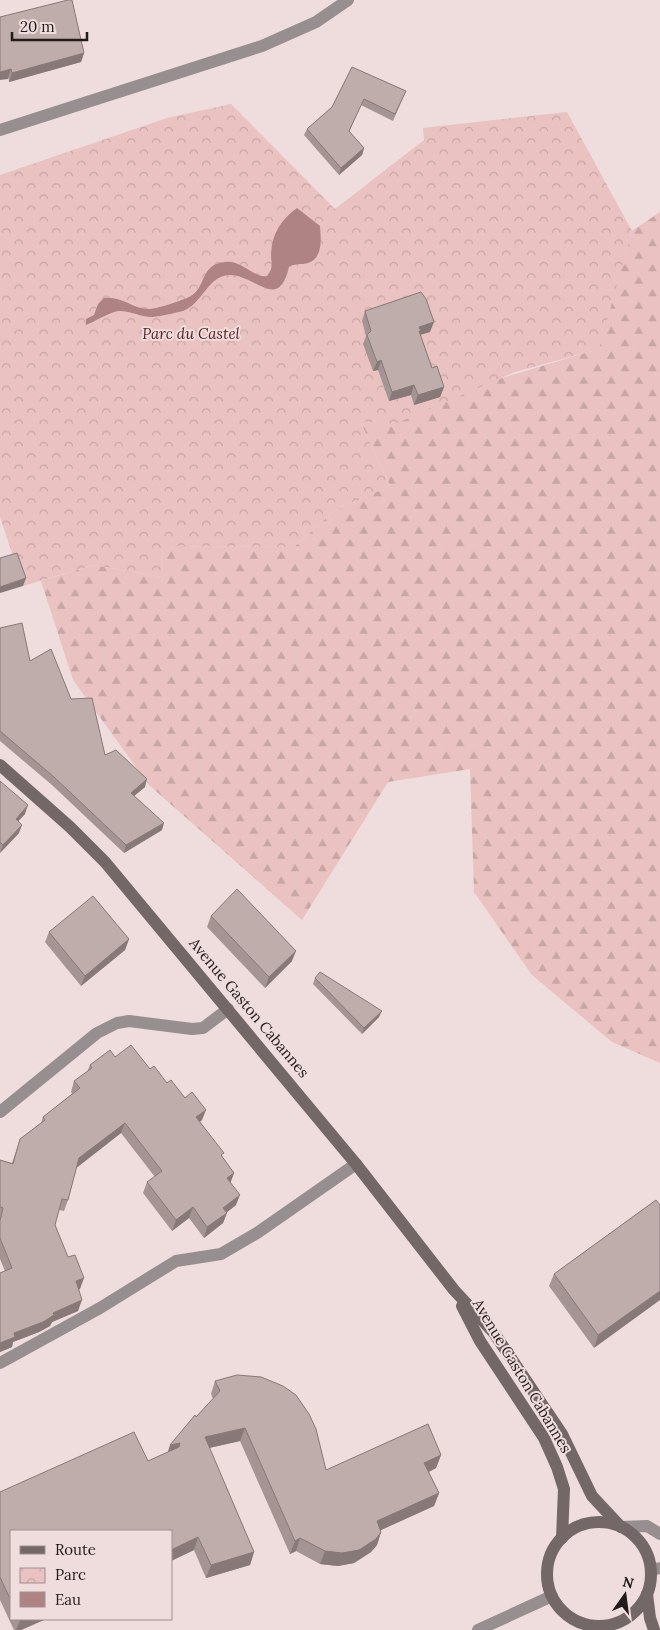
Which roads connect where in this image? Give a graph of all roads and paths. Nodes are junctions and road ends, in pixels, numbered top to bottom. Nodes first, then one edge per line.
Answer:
1 (348, 0) edge
2 (0, 130) edge
3 (0, 765) edge
4 (228, 1009) junction
5 (0, 1112) edge
6 (356, 1164) junction
7 (454, 1290) junction
8 (0, 1363) edge
9 (621, 1527) junction
10 (660, 1534) edge
11 (562, 1538) junction
12 (656, 1569) edge
13 (647, 1594) junction
14 (552, 1596) junction
15 (606, 1628) edge
16 (478, 1630) edge
17 (654, 1630) edge

1 - 2 street
3 - 4 main road, Avenue Gaston Cabannes
4 - 5 street
4 - 6 main road, Avenue Gaston Cabannes
6 - 7 main road, Avenue Gaston Cabannes
6 - 8 street
7 - 9 main road, Avenue Gaston Cabannes
7 - 11 main road, Avenue Gaston Cabannes
9 - 10 street
9 - 11 main road
9 - 12 main road
11 - 14 main road
12 - 13 main road
13 - 15 main road
13 - 17 main road
14 - 15 main road
14 - 16 street

